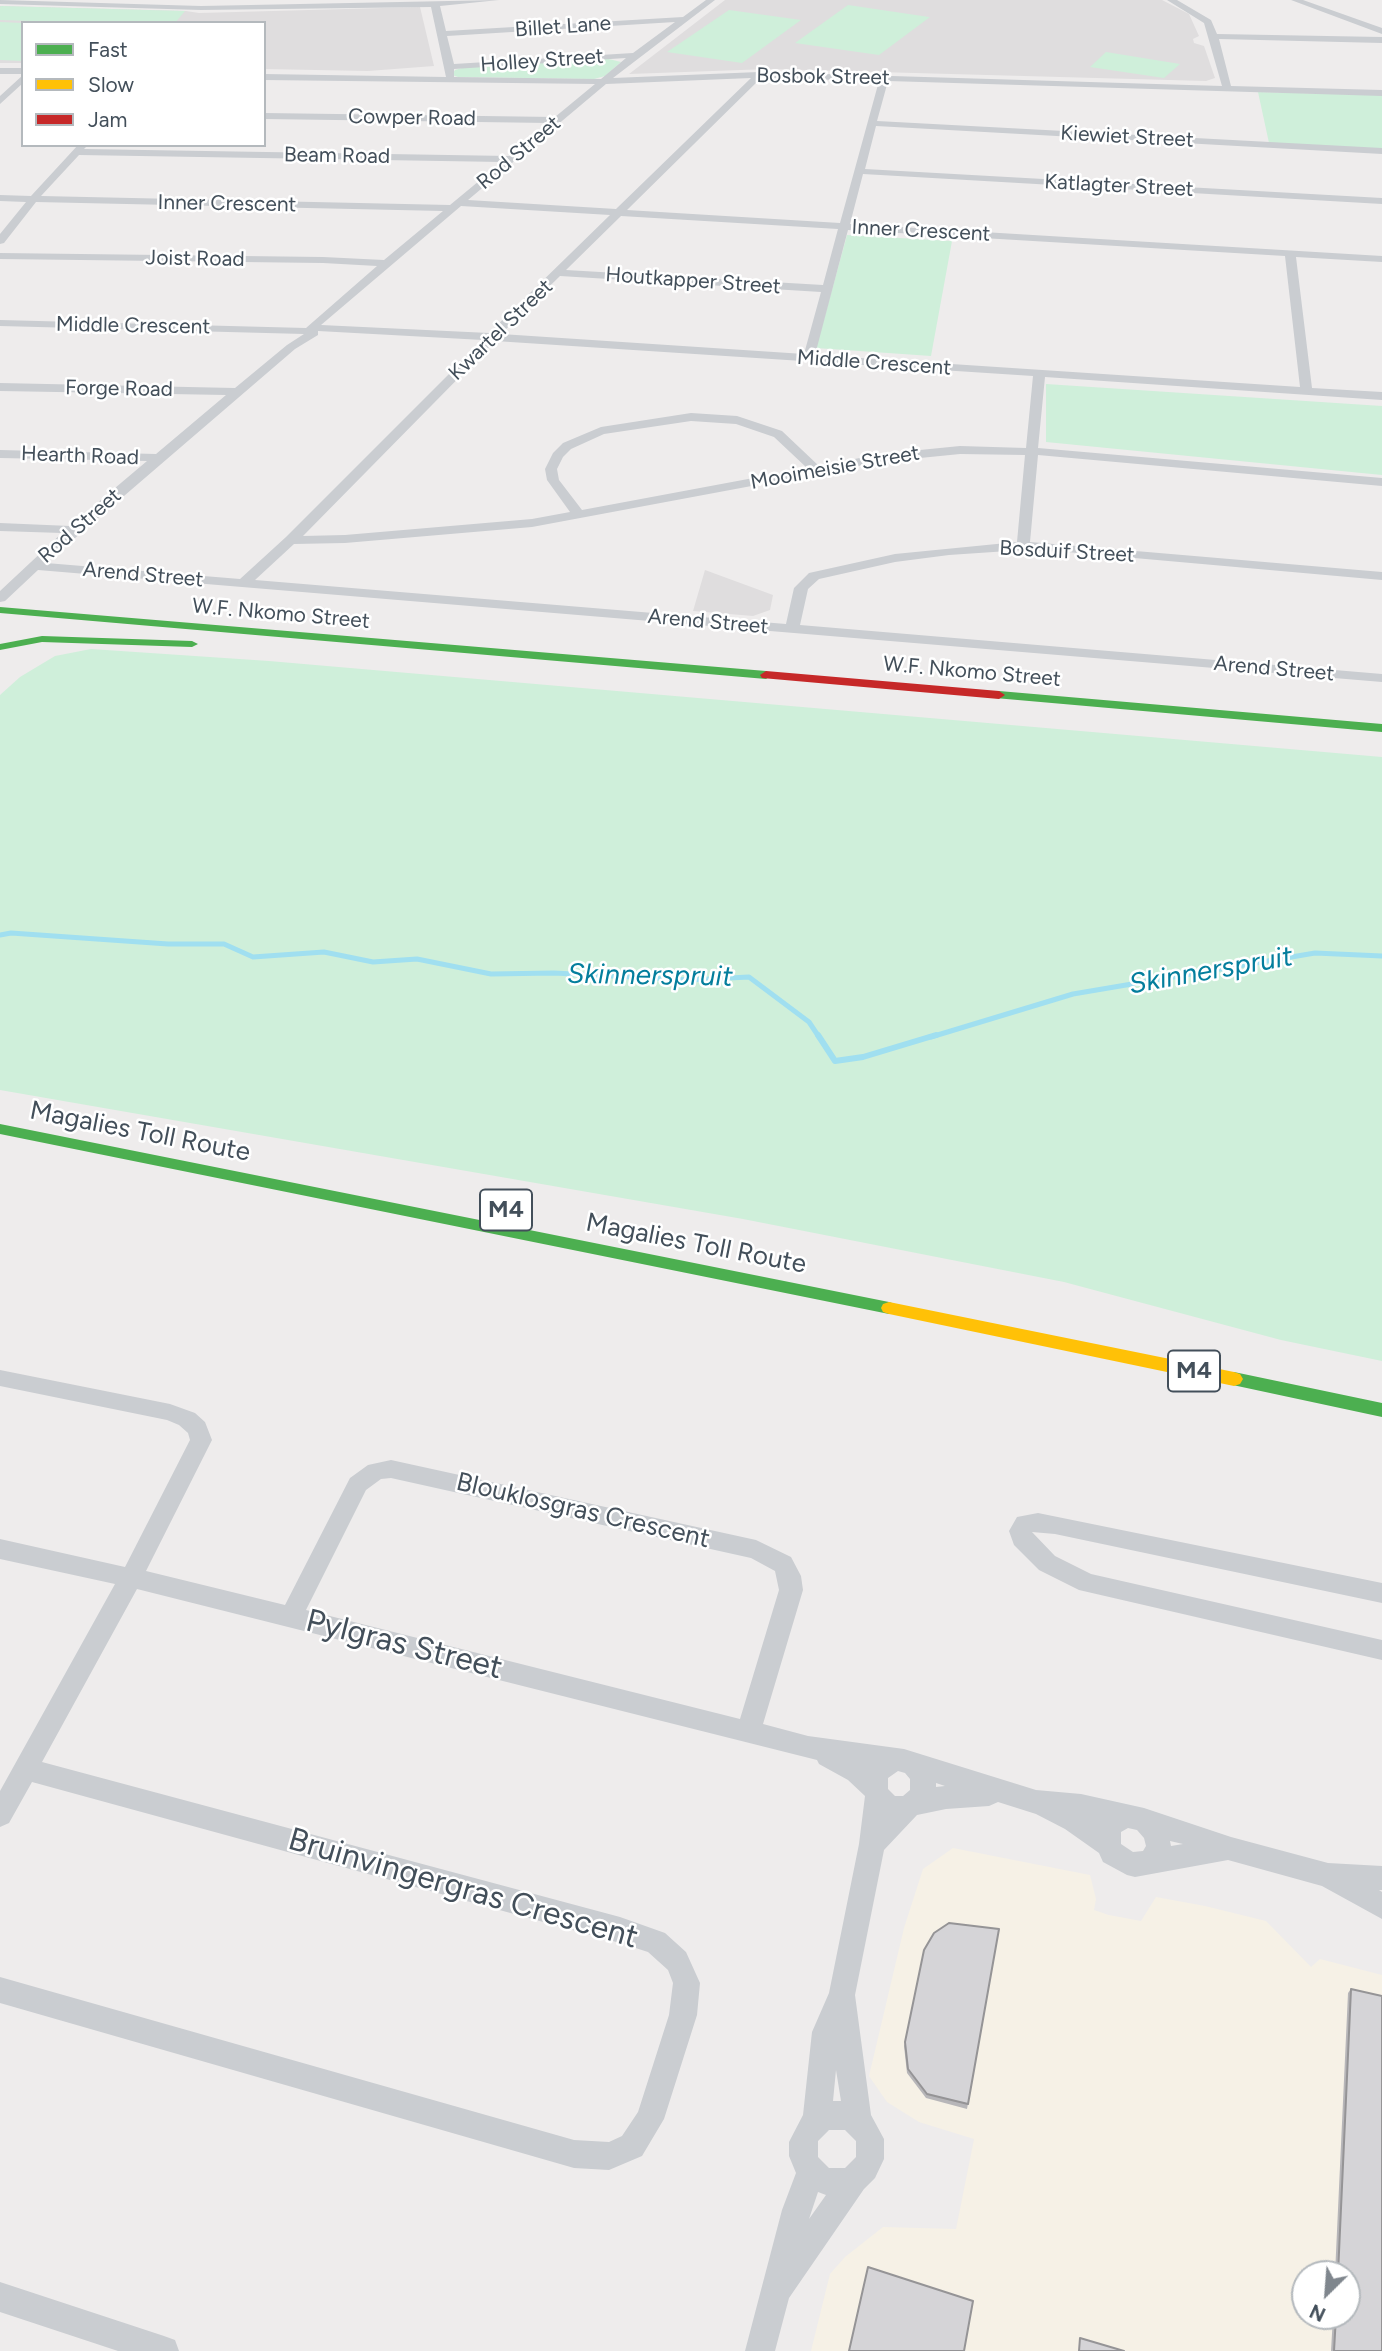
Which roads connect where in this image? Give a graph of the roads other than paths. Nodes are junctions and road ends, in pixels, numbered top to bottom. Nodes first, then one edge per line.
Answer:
1 (207, 0) edge
2 (495, 0) edge
3 (711, 0) edge
4 (1171, 0) edge
5 (1295, 0) edge
6 (0, 2) edge
7 (435, 4) junction
8 (201, 8) junction
9 (1336, 15) junction
10 (1371, 17) dead end
11 (685, 19) junction
12 (1382, 31) edge
13 (442, 34) junction
14 (1214, 36) junction
15 (1382, 40) edge
16 (635, 55) junction
17 (450, 67) junction
18 (0, 71) edge
19 (21, 71) edge
20 (759, 75) junction
21 (266, 77) edge
22 (884, 79) junction
23 (21, 80) edge
24 (450, 80) junction
25 (605, 80) junction
26 (1227, 89) junction
27 (1382, 93) edge
28 (0, 101) edge
29 (266, 116) edge
30 (559, 120) junction
31 (872, 123) junction
32 (80, 148) edge
33 (1382, 151) edge
34 (512, 159) junction
35 (857, 171) junction
36 (0, 198) edge
37 (33, 199) junction
38 (1382, 201) edge
39 (457, 205) junction
40 (618, 213) junction
41 (842, 226) junction
42 (0, 241) edge
43 (1290, 253) junction
44 (0, 256) edge
45 (1382, 259) edge
46 (389, 264) junction
47 (559, 272) junction
48 (828, 289) junction
49 (0, 324) edge
50 (312, 330) junction
51 (492, 337) junction
52 (808, 359) junction
53 (1039, 374) junction
54 (0, 387) edge
55 (1306, 391) junction
56 (238, 392) junction
57 (1382, 396) edge
58 (1034, 450) junction
59 (0, 454) edge
60 (160, 458) junction
61 (816, 470) junction
62 (1382, 482) edge
63 (578, 514) junction
64 (0, 527) edge
65 (74, 530) junction
66 (291, 540) junction
67 (1023, 546) junction
68 (35, 566) junction
69 (0, 573) edge
70 (1382, 576) edge
71 (21, 577) junction
72 (243, 584) junction
73 (0, 598) edge
74 (0, 610) edge
75 (0, 625) edge
76 (792, 629) junction
77 (206, 645) junction
78 (0, 647) edge
79 (558, 658) junction
80 (1382, 678) edge
81 (1382, 728) edge
82 (0, 1129) edge
83 (0, 1378) edge
84 (1382, 1410) edge
85 (0, 1549) edge
86 (131, 1578) junction
87 (1382, 1593) edge
88 (291, 1617) junction
89 (1382, 1650) edge
90 (748, 1732) junction
91 (808, 1747) junction
92 (903, 1763) junction
93 (26, 1769) junction
94 (876, 1792) junction
95 (1000, 1794) junction
96 (1036, 1802) junction
97 (912, 1805) junction
98 (0, 1815) edge
99 (1126, 1816) junction
100 (1151, 1825) junction
101 (872, 1844) junction
102 (1108, 1845) junction
103 (1231, 1849) junction
104 (1151, 1861) junction
105 (1327, 1875) junction
106 (1382, 1878) edge
107 (1382, 1906) edge
108 (0, 1990) edge
109 (842, 1993) junction
110 (817, 2120) junction
111 (858, 2123) junction
112 (811, 2170) junction
113 (852, 2182) junction
114 (776, 2294) junction
115 (0, 2297) edge
116 (164, 2351) edge
117 (760, 2351) edge

1 - 8 street
2 - 7 street
3 - 11 street, Rod Street
4 - 14 street
5 - 9 street
6 - 8 street
7 - 8 street
7 - 13 street
9 - 10 street
9 - 12 street
11 - 13 street, Billet Lane
11 - 16 street, Rod Street
13 - 17 street
14 - 15 street
14 - 26 street
16 - 17 street, Holley Street
16 - 25 street, Rod Street
17 - 24 street
18 - 19 street
20 - 22 street, Bosbok Street
20 - 25 street, Bosbok Street
20 - 40 street, Kwartel Street
21 - 24 street, Bosbok Street
22 - 26 street, Bosbok Street
22 - 31 street
23 - 28 street
24 - 25 street, Bosbok Street
25 - 30 street, Rod Street
26 - 27 street, Bosbok Street
29 - 30 street, Cowper Road
30 - 34 street, Rod Street
31 - 33 street, Kiewiet Street
31 - 35 street
32 - 34 street, Beam Road
32 - 37 street
34 - 39 street, Rod Street
35 - 38 street, Katlagter Street
35 - 41 street
36 - 37 street, Inner Crescent
37 - 39 street, Inner Crescent
37 - 42 street
39 - 40 street, Inner Crescent
39 - 46 street, Rod Street
40 - 41 street, Inner Crescent
40 - 47 street, Kwartel Street
41 - 43 street, Inner Crescent
41 - 48 street
43 - 45 street, Inner Crescent
43 - 55 street
44 - 46 street, Joist Road
46 - 50 street, Rod Street
47 - 48 street, Houtkapper Street
47 - 51 street, Kwartel Street
48 - 52 street
49 - 50 street, Middle Crescent
50 - 51 street, Middle Crescent
50 - 56 street, Rod Street
51 - 52 street, Middle Crescent
51 - 66 street, Kwartel Street
52 - 53 street, Middle Crescent
53 - 55 street, Middle Crescent
53 - 58 street
54 - 56 street, Forge Road
55 - 57 street, Middle Crescent
56 - 60 street, Rod Street
58 - 61 street, Mooimeisie Street
58 - 62 street, Mooimeisie Street
58 - 67 street
59 - 60 street, Hearth Road
60 - 65 street, Rod Street
61 - 63 street, Mooimeisie Street
61 - 63 street
63 - 66 street, Mooimeisie Street
64 - 65 street
65 - 68 street, Rod Street
66 - 72 street, Kwartel Street
67 - 70 street, Bosduif Street
67 - 76 street, Bosduif Street
68 - 71 street, Rod Street
68 - 72 street, Arend Street
69 - 71 street
71 - 73 street, Rod Street
72 - 76 street, Arend Street
74 - 79 main road, W.F. Nkomo Street
75 - 77 main road, W.F. Nkomo Street
76 - 80 street, Arend Street
77 - 78 main road
77 - 79 main road, W.F. Nkomo Street
79 - 81 main road, W.F. Nkomo Street
82 - 84 main road, Magalies Toll Route / M4
83 - 86 street
85 - 86 street, Pylgras Street
86 - 88 street, Pylgras Street
86 - 93 street
87 - 89 street
88 - 90 street, Pylgras Street
88 - 90 street, Blouklosgras Crescent
90 - 91 street, Pylgras Street
91 - 92 street, Pylgras Street
91 - 94 street, Pylgras Street
92 - 94 street
92 - 95 street, Pylgras Street
92 - 97 street
93 - 98 street
93 - 108 street, Bruinvingergras Crescent
94 - 97 street
94 - 101 street
95 - 96 street, Pylgras Street
95 - 97 street, Pylgras Street
96 - 99 street, Pylgras Street
96 - 102 street, Pylgras Street
97 - 101 street
99 - 100 street
99 - 102 street
100 - 103 street
100 - 104 street
101 - 109 street
102 - 104 street
103 - 104 street
103 - 105 street
105 - 106 street
105 - 107 street
109 - 110 street
109 - 111 street
110 - 111 street
110 - 112 street
111 - 113 street
112 - 113 street
112 - 114 street
113 - 114 street
114 - 117 street
115 - 116 street

